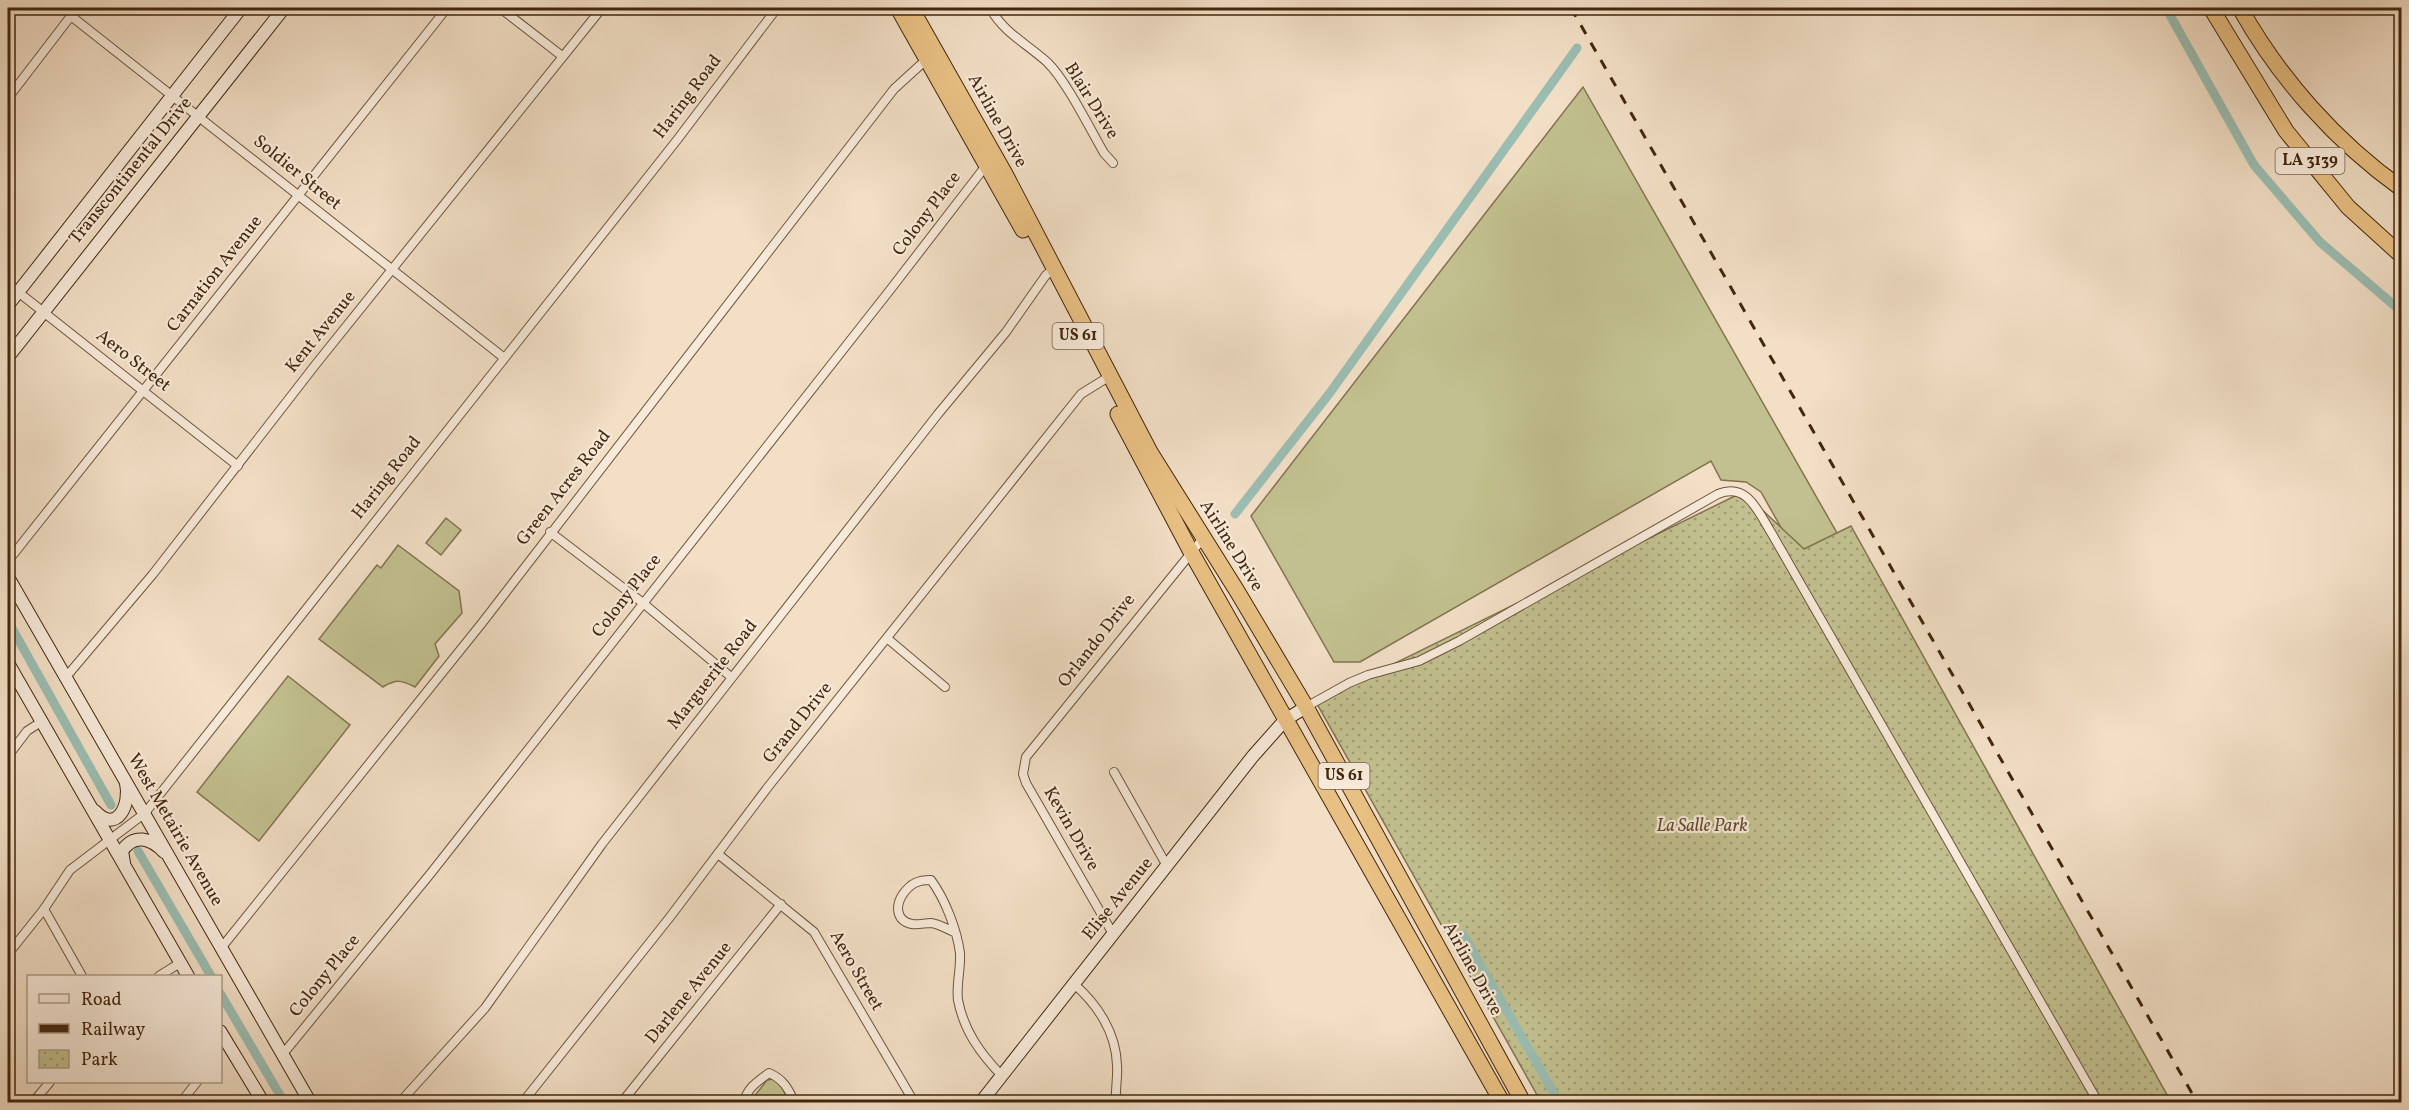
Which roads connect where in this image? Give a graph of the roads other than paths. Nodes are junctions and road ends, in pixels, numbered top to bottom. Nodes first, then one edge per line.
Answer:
1 (77, 8) edge
2 (241, 8) edge
3 (284, 8) edge
4 (447, 8) edge
5 (500, 8) edge
6 (602, 8) edge
7 (777, 8) edge
8 (898, 8) edge
9 (911, 8) edge
10 (990, 8) edge
11 (2211, 8) edge
12 (2240, 8) edge
13 (71, 16) junction
14 (562, 56) junction
15 (932, 56) junction
16 (172, 94) junction
17 (8, 98) edge
18 (199, 115) junction
19 (991, 160) junction
20 (1113, 163) dead end
21 (2402, 189) edge
22 (298, 195) junction
23 (2402, 256) edge
24 (393, 270) junction
25 (1050, 272) junction
26 (13, 288) edge
27 (8, 305) edge
28 (43, 311) junction
29 (8, 357) edge
30 (503, 357) junction
31 (1106, 379) junction
32 (144, 390) junction
33 (238, 466) junction
34 (550, 532) junction
35 (1204, 537) junction
36 (1191, 550) junction
37 (8, 561) edge
38 (8, 577) edge
39 (643, 603) junction
40 (888, 639) junction
41 (8, 663) edge
42 (731, 677) junction
43 (66, 678) junction
44 (945, 687) dead end
45 (1306, 707) junction
46 (1285, 720) junction
47 (41, 722) junction
48 (8, 756) edge
49 (1023, 770) joint
50 (1114, 772) dead end
51 (124, 778) junction
52 (91, 806) junction
53 (145, 813) junction
54 (110, 840) junction
55 (718, 854) junction
56 (173, 862) junction
57 (124, 864) junction
58 (1167, 866) junction
59 (781, 904) junction
60 (44, 909) junction
61 (1426, 927) junction
62 (954, 932) junction
63 (1113, 934) junction
64 (1408, 935) junction
65 (222, 947) junction
66 (8, 954) edge
67 (180, 963) junction
68 (81, 975) edge
69 (161, 975) edge
70 (187, 975) edge
71 (1074, 984) junction
72 (224, 1047) edge
73 (283, 1054) junction
74 (1002, 1076) junction
75 (49, 1083) edge
76 (196, 1083) edge
77 (33, 1102) edge
78 (180, 1102) edge
79 (263, 1102) edge
80 (310, 1102) edge
81 (400, 1102) edge
82 (523, 1102) edge
83 (622, 1102) edge
84 (744, 1102) edge
85 (794, 1102) edge
86 (914, 1102) edge
87 (981, 1102) edge
88 (1116, 1102) edge
89 (1502, 1102) edge
90 (1523, 1102) edge
91 (2098, 1102) edge

1 - 13 street
2 - 16 street, Transcontinental Drive
3 - 18 street, Transcontinental Drive
4 - 22 street, Carnation Avenue
5 - 14 street
6 - 14 street, Kent Avenue
7 - 30 street, Haring Road
8 - 15 highway, Airline Drive / US 61
9 - 15 highway, Airline Drive / US 61
10 - 20 street, Blair Drive
11 - 23 highway, LA 3139
12 - 21 highway, LA 3139
13 - 16 street, Soldier Street
13 - 17 street
14 - 24 street, Kent Avenue
15 - 19 highway, Airline Drive / US 61
15 - 34 street, Green Acres Road
16 - 18 street, Soldier Street
16 - 26 street, Transcontinental Drive
18 - 22 street, Soldier Street
18 - 28 street, Transcontinental Drive
19 - 25 highway, Airline Drive / US 61
19 - 39 street, Colony Place
22 - 24 street, Soldier Street
22 - 32 street, Carnation Avenue
24 - 30 street, Soldier Street
24 - 33 street, Kent Avenue
25 - 31 highway, Airline Drive / US 61
25 - 42 street, Marguerite Road
26 - 27 street, Transcontinental Drive
26 - 28 street, Aero Street
28 - 29 street, Transcontinental Drive
28 - 32 street, Aero Street
30 - 53 street, Haring Road
31 - 35 highway, Airline Drive / US 61
31 - 36 highway, Airline Drive / US 61
31 - 40 street, Grand Drive
32 - 33 street, Aero Street
32 - 37 street, Carnation Avenue
33 - 43 street, Kent Avenue
34 - 39 street
34 - 65 street, Green Acres Road
35 - 36 street, Orlando Drive
35 - 45 highway, Airline Drive / US 61
36 - 46 highway, Airline Drive / US 61
36 - 49 street, Orlando Drive
38 - 43 street, West Metairie Avenue
39 - 42 street
39 - 73 street, Colony Place
40 - 44 street
40 - 55 street, Grand Drive
41 - 47 street
42 - 81 street, Marguerite Road
43 - 51 street, West Metairie Avenue
45 - 46 street, Elise Avenue
45 - 61 highway, Airline Drive / US 61
45 - 91 street
46 - 58 street, Elise Avenue
46 - 64 highway, Airline Drive / US 61
47 - 48 street
47 - 52 street
49 - 63 street, Kevin Drive
50 - 58 street
51 - 52 street
51 - 53 street, West Metairie Avenue
52 - 54 street
53 - 54 street, Haring Road
53 - 56 street, West Metairie Avenue
54 - 57 street
54 - 60 street, Haring Road
55 - 59 street, Aero Street
55 - 82 street, Grand Drive
56 - 57 street
56 - 65 street, West Metairie Avenue
57 - 67 street
58 - 63 street, Elise Avenue
59 - 83 street, Darlene Avenue
59 - 86 street, Aero Street
60 - 66 street, Haring Road
60 - 68 street
61 - 64 highway
61 - 90 highway, Airline Drive / US 61
62 - 62 street
62 - 74 street
63 - 71 street, Elise Avenue
64 - 89 highway, Airline Drive / US 61
65 - 73 street, West Metairie Avenue
67 - 69 street
67 - 70 street
71 - 74 street, Elise Avenue
71 - 88 street
72 - 79 street
73 - 80 street, West Metairie Avenue
74 - 87 street, Elise Avenue
75 - 77 street
76 - 78 street
84 - 85 street

